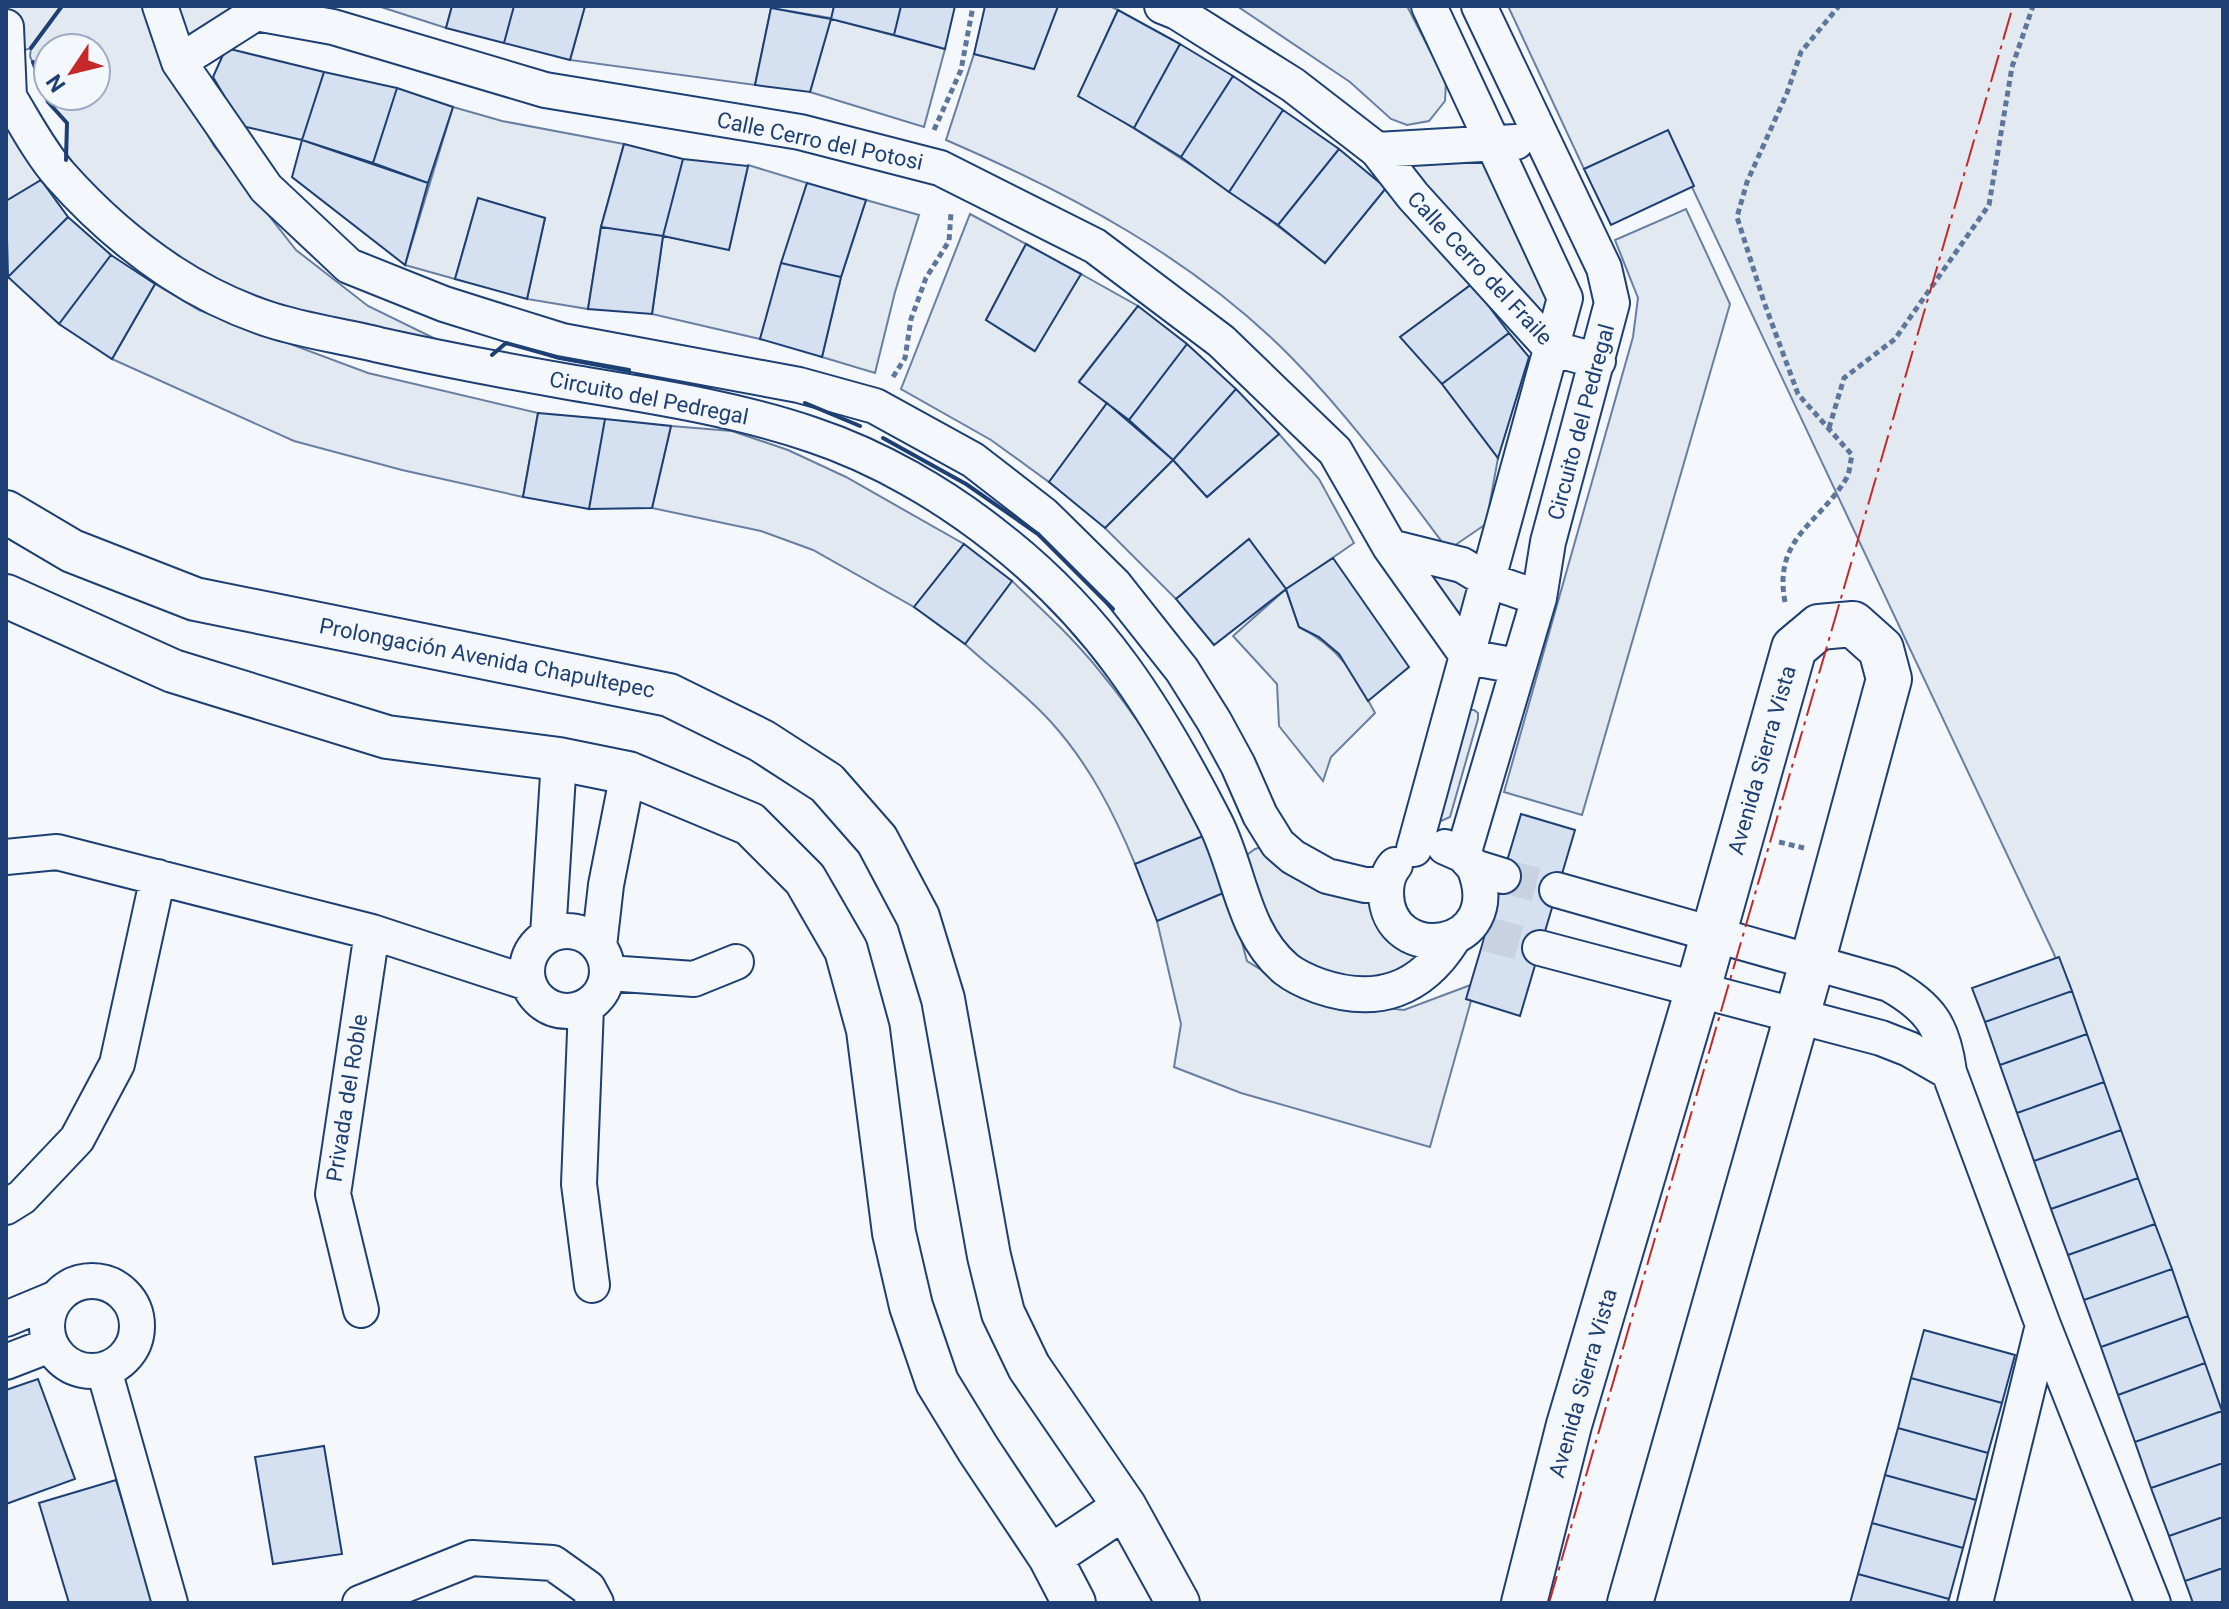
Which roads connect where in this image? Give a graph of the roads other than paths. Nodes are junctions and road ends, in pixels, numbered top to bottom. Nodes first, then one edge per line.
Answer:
1 (160, 6) edge
2 (1162, 6) edge
3 (1429, 6) edge
4 (1479, 6) edge
5 (253, 10) edge
6 (6, 27) edge
7 (179, 62) junction
8 (7, 93) edge
9 (1543, 141) junction
10 (1494, 142) junction
11 (1377, 150) junction
12 (1551, 348) junction
13 (1598, 361) junction
14 (6, 512) edge
15 (1390, 547) junction
16 (1487, 580) junction
17 (6, 596) edge
18 (1539, 598) junction
19 (1468, 657) junction
20 (1517, 666) junction
21 (559, 759) junction
22 (628, 773) junction
23 (1260, 815) junction
24 (1217, 826) junction
25 (1278, 844) junction
26 (1414, 849) junction
27 (6, 857) edge
28 (1480, 866) junction
29 (1233, 868) junction
30 (158, 877) junction
31 (1386, 884) junction
32 (1557, 890) tunnel mouth
33 (372, 932) junction
34 (1469, 934) junction
35 (548, 935) junction
36 (1712, 935) junction
37 (1540, 948) tunnel mouth
38 (603, 960) junction
39 (736, 962) dead end
40 (1812, 963) junction
41 (528, 983) junction
42 (1698, 989) junction
43 (586, 1007) junction
44 (1795, 1015) junction
45 (1949, 1072) junction
46 (6, 1207) edge
47 (592, 1285) dead end
48 (54, 1299) junction
49 (361, 1310) dead end
50 (6, 1319) edge
51 (2043, 1325) junction
52 (50, 1345) junction
53 (6, 1362) edge
54 (104, 1370) junction
55 (1125, 1507) junction
56 (1050, 1557) junction
57 (170, 1603) edge
58 (360, 1603) edge
59 (596, 1603) edge
60 (1074, 1603) edge
61 (1178, 1603) edge
62 (1524, 1603) edge
63 (1630, 1603) edge
64 (1975, 1603) edge
65 (2153, 1603) edge

1 - 7 street, Circuito del Pedregal
2 - 11 street, Calle Cerro del Fraile
3 - 10 street
4 - 9 street, Circuito del Pedregal
5 - 7 street, Calle Cerro del Potosi
5 - 15 street, Calle Cerro del Potosi
6 - 8 street
7 - 23 street, Circuito del Pedregal
8 - 24 street, Circuito del Pedregal
9 - 10 street
9 - 13 street, Circuito del Pedregal
10 - 11 street
10 - 12 street
11 - 12 street, Calle Cerro del Fraile
12 - 13 street, Calle Cerro del Fraile
12 - 16 street
13 - 18 street, Circuito del Pedregal
14 - 55 street, Prolongación Avenida Chapultepec
15 - 16 street
15 - 19 street, Calle Cerro del Potosi
16 - 18 street
16 - 19 street
17 - 21 street
18 - 20 street, Circuito del Pedregal
19 - 20 street
19 - 26 street
20 - 28 street, Circuito del Pedregal
21 - 22 street
21 - 35 street
22 - 38 street
22 - 56 street
23 - 24 street
23 - 25 street, Circuito del Pedregal
24 - 29 street, Circuito del Pedregal
25 - 29 street
25 - 31 street, Circuito del Pedregal
26 - 28 street
26 - 31 street
27 - 30 street
28 - 34 street
29 - 34 street, Circuito del Pedregal
30 - 33 street
30 - 46 street
31 - 34 street
32 - 36 street
33 - 41 street
33 - 49 street, Privada del Roble
35 - 38 street
35 - 41 street
36 - 40 street
36 - 40 main road, Avenida Sierra Vista
36 - 42 main road, Avenida Sierra Vista
37 - 42 street
38 - 39 street
38 - 43 street
40 - 44 main road, Avenida Sierra Vista
40 - 45 street
41 - 43 street
42 - 44 street
42 - 62 main road, Avenida Sierra Vista
43 - 47 street
44 - 45 street
44 - 63 main road, Avenida Sierra Vista
45 - 51 street
48 - 50 street
48 - 52 street
48 - 54 street
51 - 64 street
51 - 65 street
52 - 53 street
52 - 54 street
54 - 57 street
55 - 56 street
55 - 61 street, Prolongación Avenida Chapultepec
56 - 60 street
58 - 59 street

